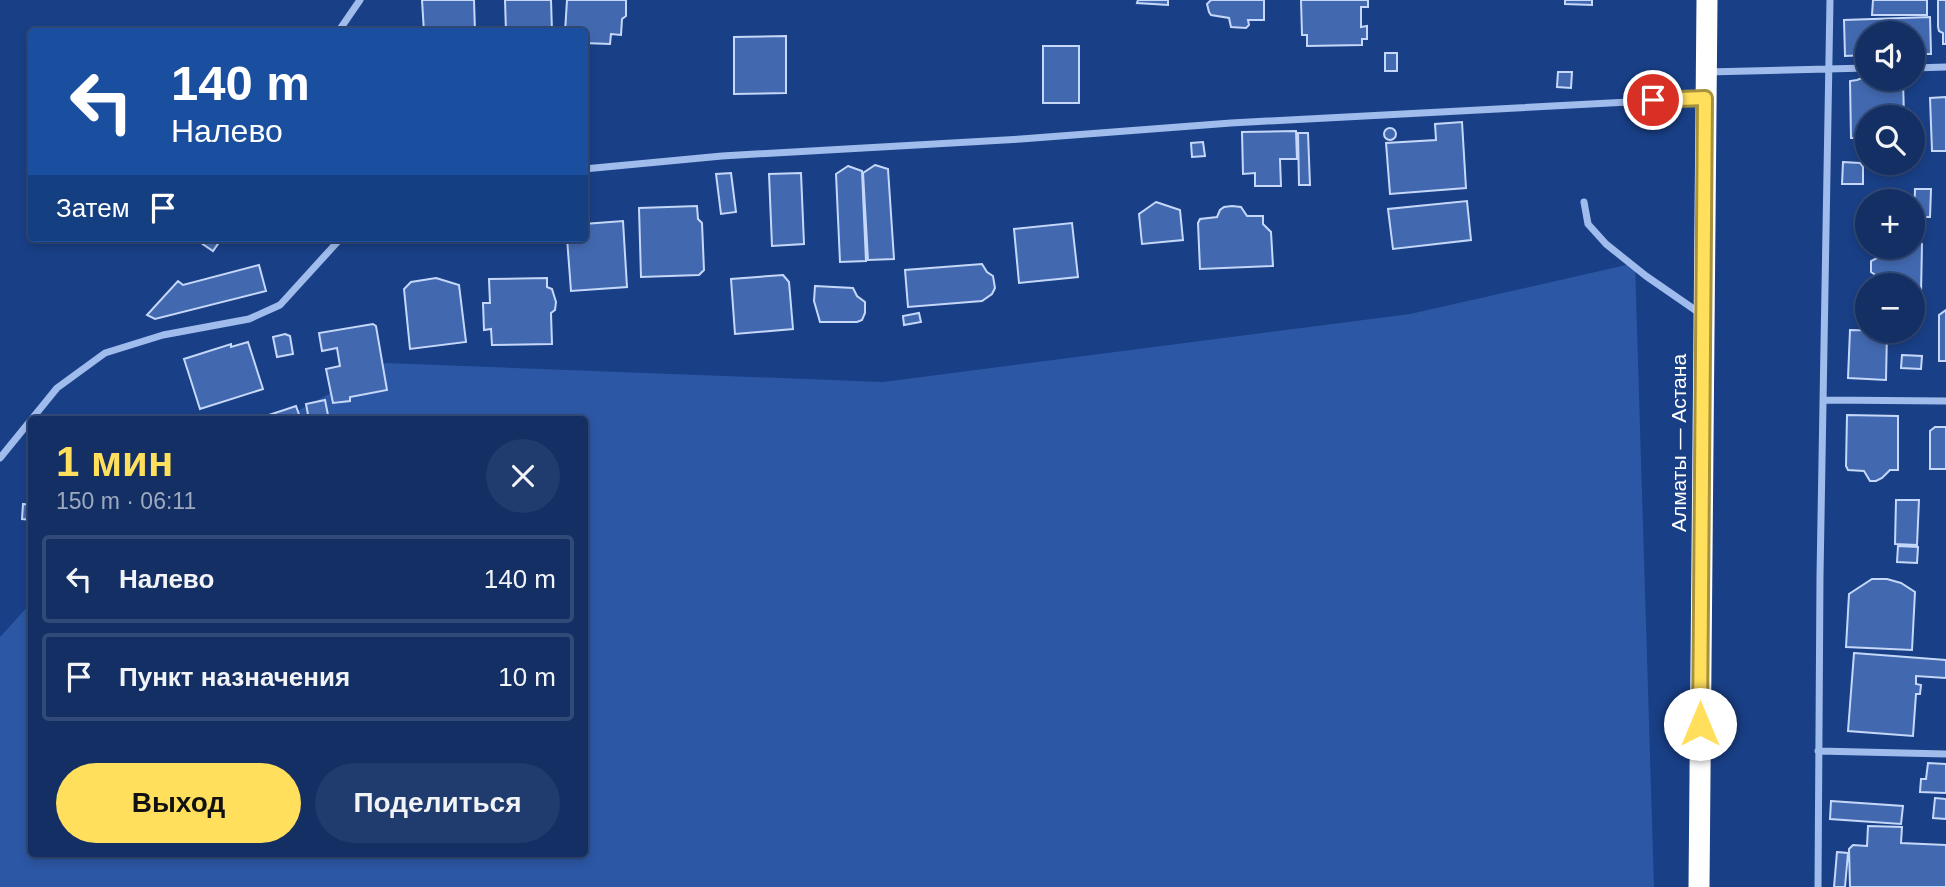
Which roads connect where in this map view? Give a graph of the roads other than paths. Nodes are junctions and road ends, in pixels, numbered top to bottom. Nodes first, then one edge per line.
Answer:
1 (360, 0) edge
2 (1707, 0) edge
3 (1830, 0) edge
4 (341, 28) edge
5 (1946, 67) edge
6 (1855, 68) edge
7 (1925, 68) edge
8 (1830, 69) junction
9 (1706, 72) junction
10 (1705, 98) junction
11 (588, 169) edge
12 (1584, 202) dead end
13 (337, 242) edge
14 (1704, 316) junction
15 (1823, 400) junction
16 (1946, 401) edge
17 (34, 416) edge
18 (28, 424) edge
19 (0, 458) edge
20 (1818, 751) junction
21 (1946, 754) edge
22 (1699, 887) edge
23 (1818, 887) edge

1 - 4 street
2 - 9 highway, Алматы — Астана
3 - 8 street
5 - 7 street
6 - 8 street
8 - 9 street
8 - 15 street
9 - 10 highway, Алматы — Астана
10 - 11 street
10 - 14 highway, Алматы — Астана
12 - 14 street
13 - 17 street
14 - 22 highway, Алматы — Астана
15 - 16 street
15 - 20 street
18 - 19 street
20 - 21 street
20 - 23 street

